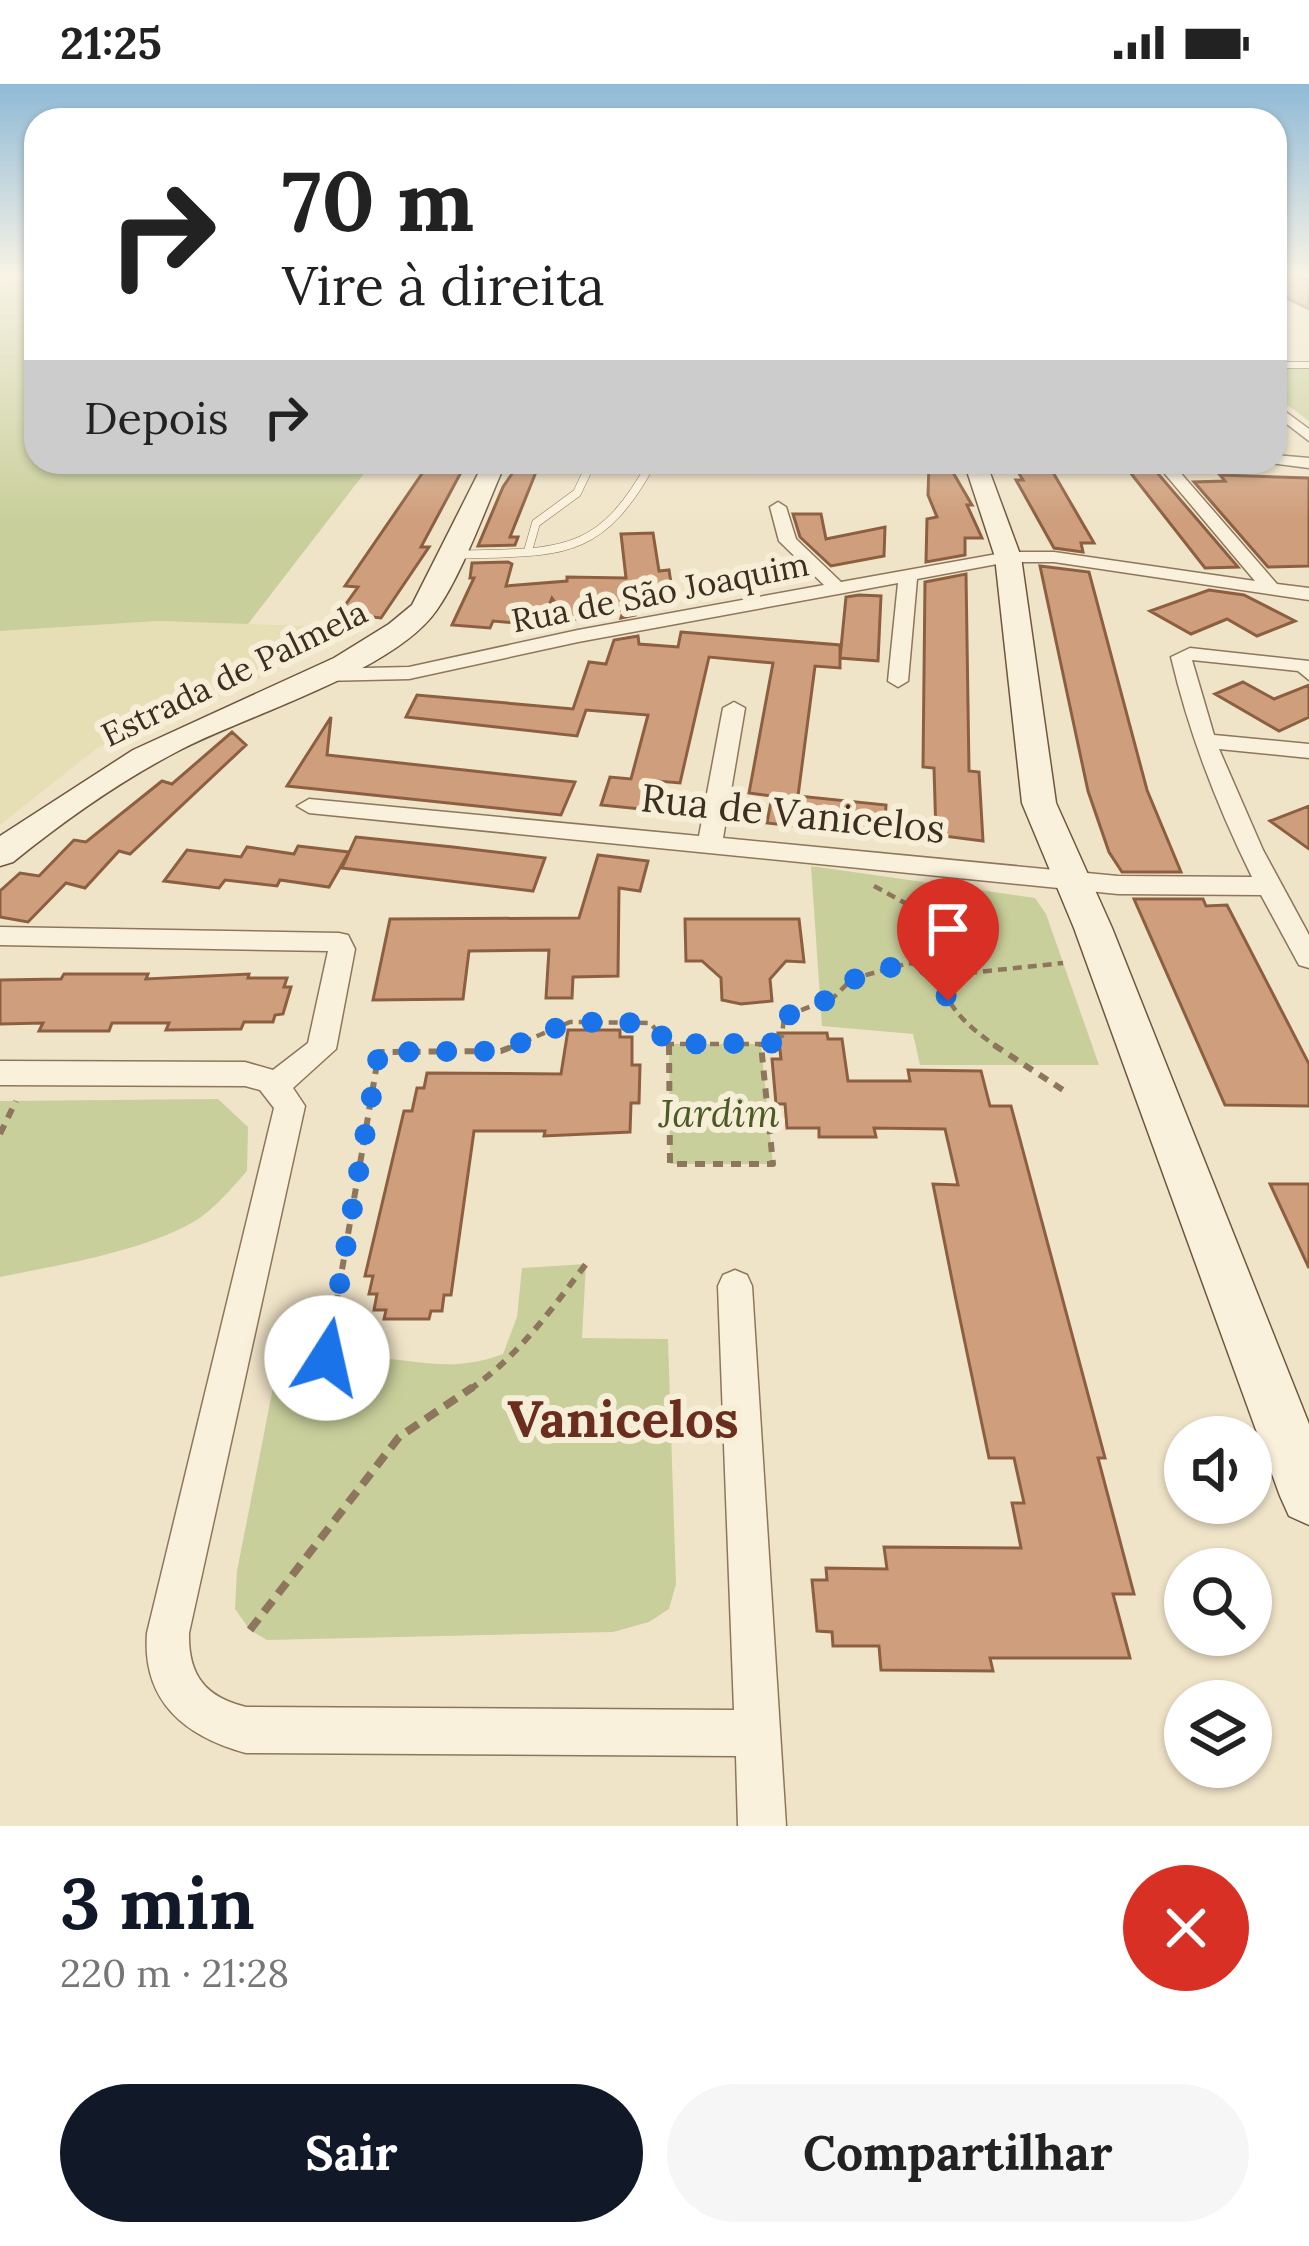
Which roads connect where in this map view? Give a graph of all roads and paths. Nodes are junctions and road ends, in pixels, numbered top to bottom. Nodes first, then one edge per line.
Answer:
1 (489, 474) edge
2 (586, 474) dead end
3 (645, 474) edge
4 (978, 474) edge
5 (1173, 474) edge
6 (778, 507) dead end
7 (528, 550) junction
8 (450, 555) junction
9 (1008, 557) junction
10 (908, 573) junction
11 (837, 588) junction
12 (1272, 589) junction
13 (1309, 594) edge
14 (322, 675) junction
15 (1309, 677) edge
16 (898, 681) dead end
17 (734, 708) dead end
18 (1206, 741) junction
19 (1309, 751) edge
20 (309, 806) dead end
21 (710, 844) junction
22 (0, 854) edge
23 (845, 856) junction
24 (1071, 880) junction
25 (1270, 886) junction
26 (1301, 929) edge
27 (0, 937) edge
28 (1309, 958) edge
29 (1063, 963) dead end
30 (936, 968) junction
31 (669, 1044) junction
32 (761, 1044) junction
33 (9, 1084) edge
34 (275, 1085) junction
35 (1063, 1090) dead end
36 (0, 1134) edge
37 (586, 1264) dead end
38 (735, 1286) dead end
39 (327, 1358) dead end
40 (1309, 1496) edge
41 (250, 1630) dead end
42 (757, 1733) junction
43 (762, 1826) edge

1 - 8 street, Estrada de Palmela
2 - 7 lane
3 - 7 lane
4 - 9 street
5 - 12 street
6 - 11 street
7 - 8 lane
8 - 14 street, Estrada de Palmela
9 - 10 street, Rua de São Joaquim
9 - 12 street, Rua de São Joaquim
9 - 24 street
10 - 11 street, Rua de São Joaquim
10 - 16 street
11 - 14 street, Rua de São Joaquim
12 - 13 street, Rua de São Joaquim
14 - 22 street, Estrada de Palmela
15 - 18 street
17 - 21 street
18 - 19 street
18 - 25 street
20 - 21 street, Rua de Vanicelos
21 - 23 street, Rua de Vanicelos
23 - 24 street, Rua de Vanicelos
23 - 30 path
24 - 25 street, Rua de Vanicelos
24 - 40 street
25 - 26 street
26 - 28 street
27 - 34 street
29 - 30 path
30 - 32 path
30 - 35 path
31 - 32 path
31 - 32 path
31 - 39 path
33 - 34 street
33 - 36 path
34 - 42 street
37 - 41 path
38 - 42 street
42 - 43 street

